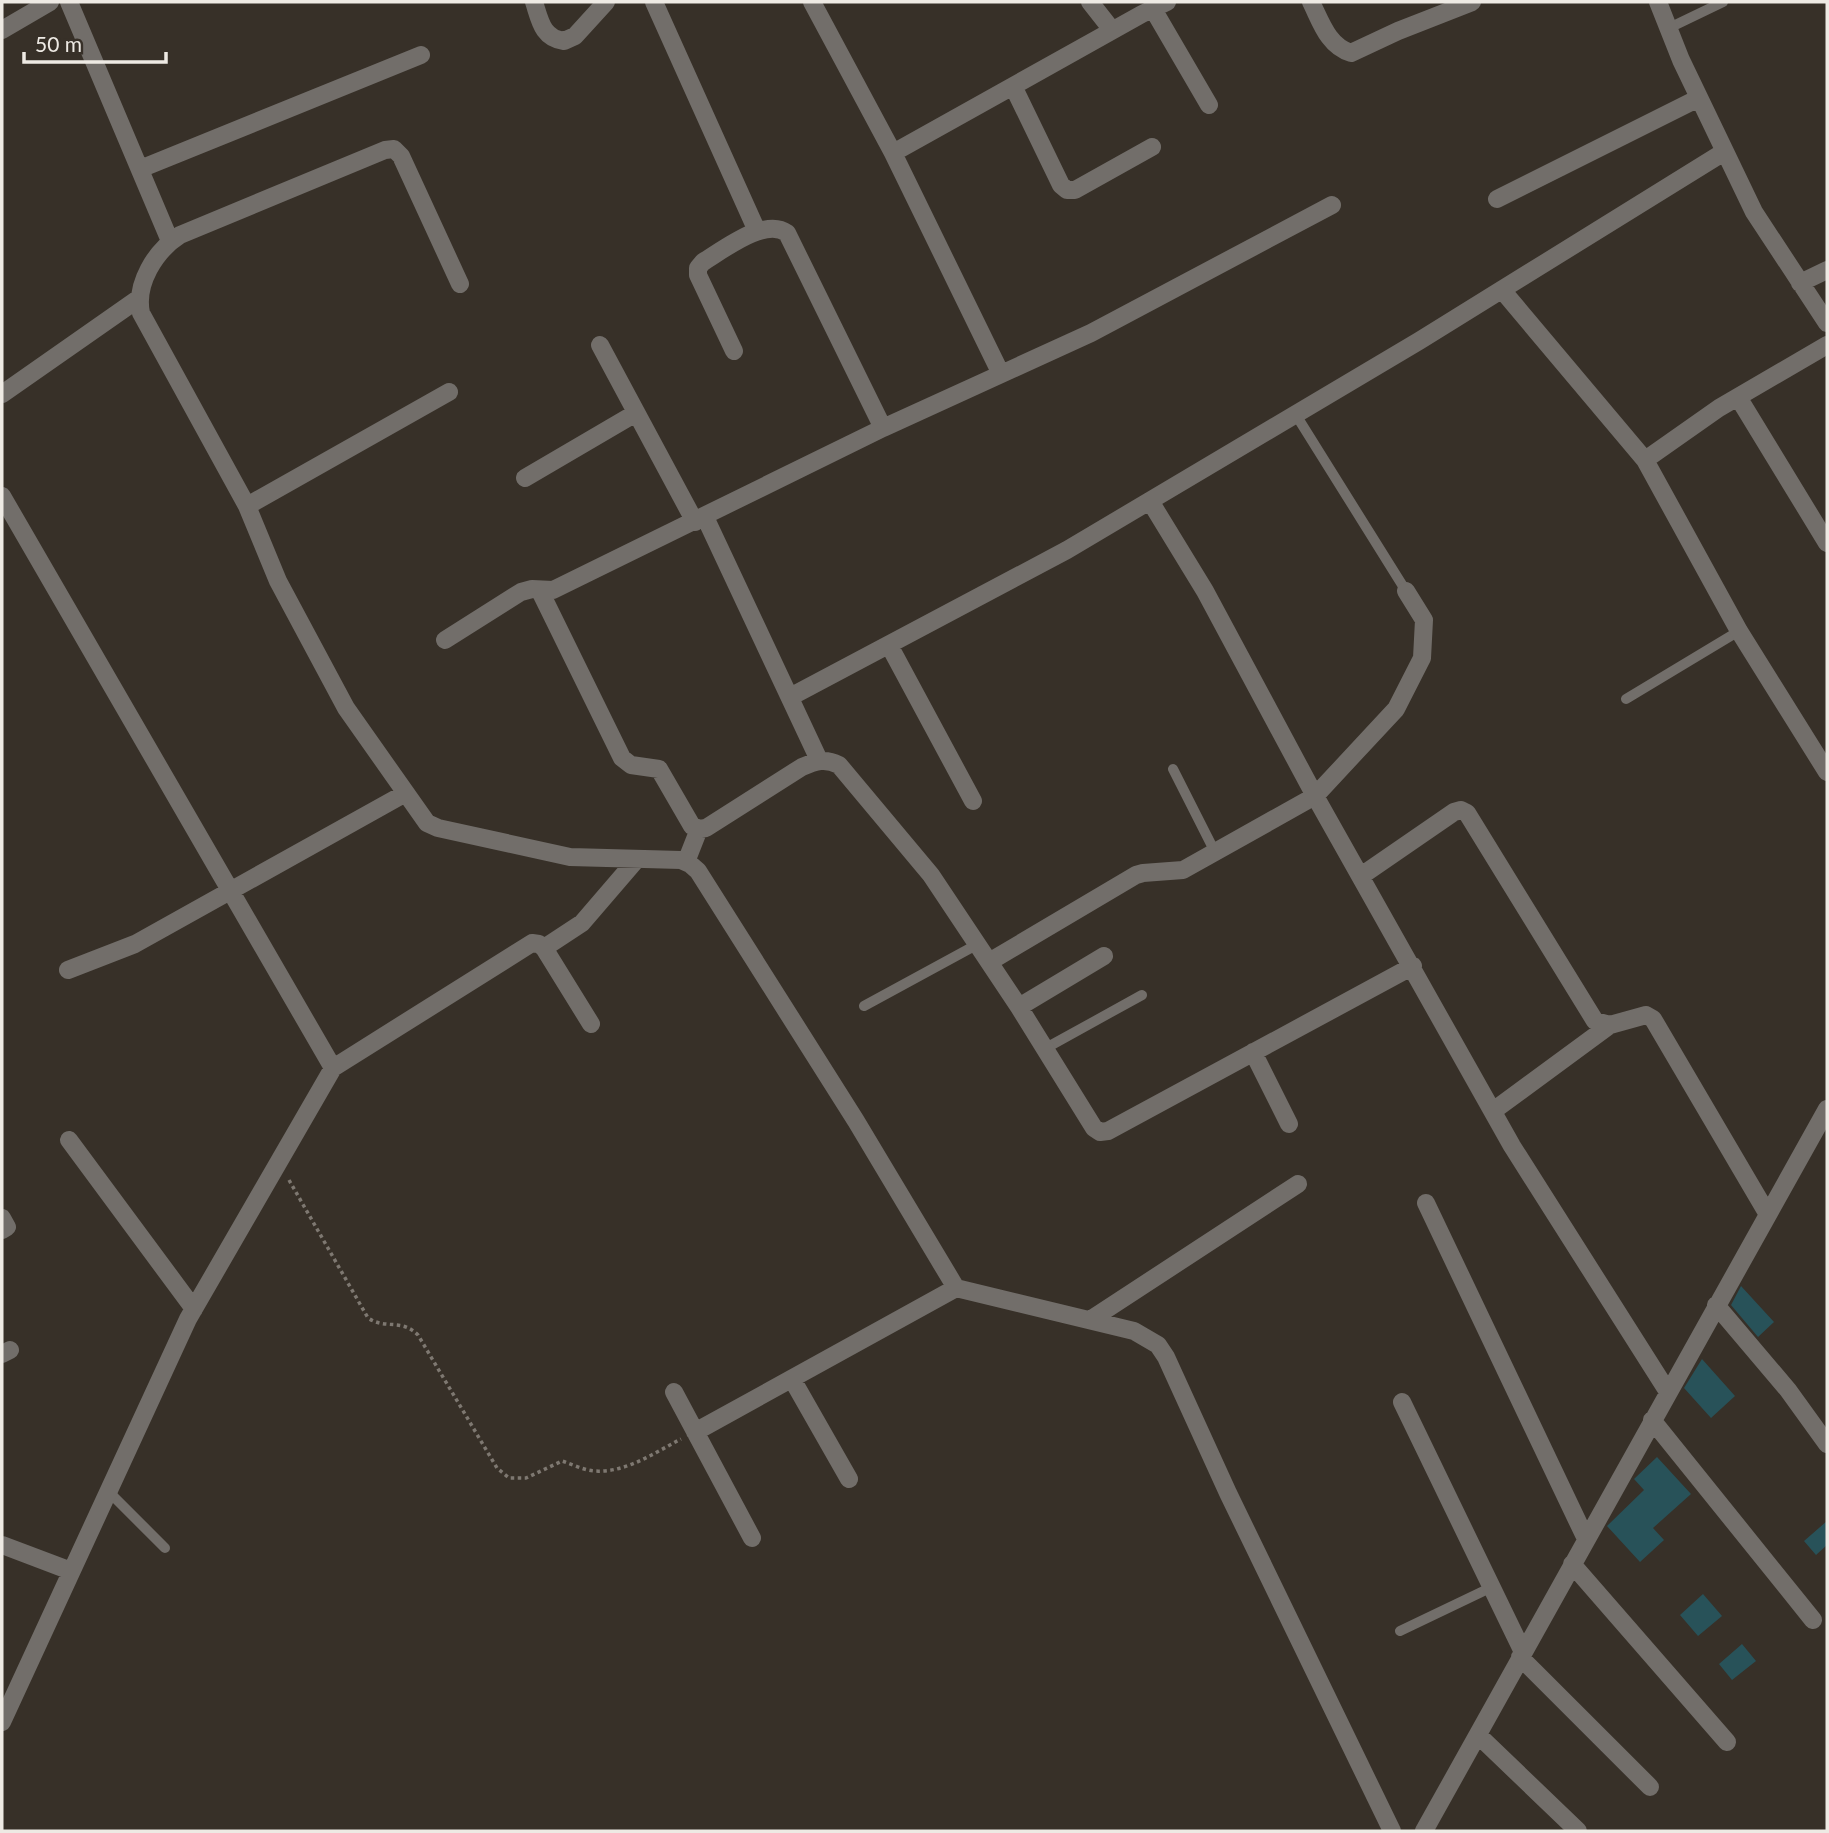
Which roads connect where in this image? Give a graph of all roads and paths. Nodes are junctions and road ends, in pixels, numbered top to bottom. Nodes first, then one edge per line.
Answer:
1 (50, 2) edge
2 (69, 2) edge
3 (534, 2) edge
4 (606, 2) edge
5 (654, 2) edge
6 (812, 2) edge
7 (1090, 2) edge
8 (1311, 2) edge
9 (1472, 2) edge
10 (1658, 2) edge
11 (1723, 2) edge
12 (1160, 5) edge
13 (1669, 28) junction
14 (2, 30) edge
15 (1112, 30) junction
16 (421, 55) dead end
17 (1013, 86) junction
18 (1699, 98) junction
19 (1209, 105) dead end
20 (1152, 147) dead end
21 (1724, 152) junction
22 (893, 153) junction
23 (140, 169) junction
24 (1497, 199) dead end
25 (1332, 205) dead end
26 (757, 231) junction
27 (170, 242) junction
28 (1827, 270) edge
29 (1800, 283) junction
30 (460, 284) dead end
31 (1502, 290) junction
32 (138, 299) junction
33 (1827, 323) edge
34 (600, 345) dead end
35 (1827, 345) edge
36 (734, 351) dead end
37 (1001, 374) junction
38 (450, 392) dead end
39 (2, 394) edge
40 (1738, 397) junction
41 (636, 412) junction
42 (1296, 415) junction
43 (883, 428) junction
44 (1645, 460) junction
45 (525, 478) dead end
46 (2, 496) edge
47 (1150, 501) junction
48 (247, 506) junction
49 (700, 519) junction
50 (1827, 543) edge
51 (540, 591) junction
52 (1406, 591) joint
53 (1739, 631) junction
54 (445, 640) dead end
55 (889, 645) junction
56 (790, 697) junction
57 (1626, 699) dead end
58 (819, 760) junction
59 (1172, 769) dead end
60 (1827, 772) edge
61 (404, 794) junction
62 (1315, 796) junction
63 (973, 801) dead end
64 (699, 829) junction
65 (1215, 852) junction
66 (637, 859) junction
67 (686, 862) junction
68 (1361, 876) junction
69 (230, 891) junction
70 (978, 944) junction
71 (544, 948) junction
72 (1104, 956) dead end
73 (989, 962) junction
74 (1413, 966) junction
75 (68, 970) dead end
76 (1142, 995) dead end
77 (864, 1006) dead end
78 (1019, 1007) junction
79 (591, 1024) dead end
80 (1610, 1025) junction
81 (1046, 1048) junction
82 (1253, 1052) junction
83 (333, 1068) junction
84 (1827, 1109) edge
85 (1493, 1111) junction
86 (1289, 1124) dead end
87 (69, 1139) dead end
88 (278, 1162) junction
89 (1298, 1184) dead end
90 (1426, 1203) dead end
91 (1768, 1213) junction
92 (2, 1219) edge
93 (2, 1230) edge
94 (956, 1288) junction
95 (1716, 1306) junction
96 (194, 1309) junction
97 (1090, 1320) junction
98 (792, 1379) junction
99 (674, 1392) dead end
100 (1668, 1392) junction
101 (1402, 1402) dead end
102 (1652, 1420) junction
103 (695, 1432) junction
104 (1827, 1444) edge
105 (849, 1479) dead end
106 (108, 1491) junction
107 (751, 1538) dead end
108 (1586, 1539) junction
109 (2, 1545) edge
110 (165, 1548) dead end
111 (1572, 1564) junction
112 (71, 1571) junction
113 (1492, 1587) junction
114 (1813, 1620) dead end
115 (1400, 1631) dead end
116 (1522, 1655) junction
117 (2, 1722) edge
118 (1478, 1735) junction
119 (1727, 1742) dead end
120 (1650, 1787) dead end
121 (1392, 1831) edge
122 (1424, 1831) edge
123 (1578, 1831) edge

1 - 14 street
2 - 23 street
3 - 4 street
5 - 26 street
6 - 22 street
7 - 15 street
8 - 9 street
10 - 13 street
11 - 13 lane
12 - 15 street
12 - 19 street
13 - 18 street
15 - 17 street
16 - 23 street
17 - 20 street
17 - 22 street
18 - 21 street
18 - 24 street
21 - 29 street
21 - 31 street
22 - 37 street
23 - 27 street
25 - 37 street
26 - 36 street
26 - 43 street
27 - 30 street
27 - 32 street
28 - 29 street
29 - 33 street
31 - 42 street
31 - 44 street
32 - 39 street
32 - 48 street
34 - 41 street
35 - 40 street
37 - 43 street
38 - 48 street
40 - 44 street
40 - 50 street
41 - 45 street
41 - 49 street
42 - 47 street
42 - 52 lane
43 - 49 street
44 - 53 street
46 - 69 street
47 - 55 street
47 - 62 street
48 - 61 street
49 - 51 street
49 - 56 street
51 - 54 street
51 - 64 street
52 - 62 street
53 - 57 lane
53 - 60 street
55 - 56 street
55 - 63 street
56 - 58 street
58 - 64 street
58 - 70 street
59 - 65 lane
61 - 66 street
61 - 69 street
62 - 65 street
62 - 68 street
64 - 67 street
65 - 73 street
66 - 67 street
66 - 71 street
67 - 94 street
68 - 74 street
68 - 80 street
69 - 75 street
69 - 83 street
70 - 73 street
70 - 77 lane
71 - 79 street
71 - 83 street
72 - 78 street
73 - 78 street
74 - 82 street
74 - 85 street
76 - 81 lane
78 - 81 street
80 - 85 street
80 - 91 street
81 - 82 street
82 - 86 street
83 - 88 street
84 - 91 street
85 - 100 street
87 - 96 street
88 - 96 street
88 - 103 path
89 - 97 street
90 - 108 street
91 - 95 street
92 - 93 street
94 - 97 street
94 - 98 street
95 - 100 street
95 - 104 street
96 - 106 street
97 - 121 street
98 - 103 street
98 - 105 street
99 - 103 street
100 - 102 street
101 - 113 street
102 - 108 street
102 - 114 street
103 - 107 street
106 - 110 lane
106 - 112 street
108 - 111 street
109 - 112 street
111 - 116 street
111 - 119 street
112 - 117 street
113 - 115 lane
113 - 116 street
116 - 118 street
116 - 120 street
118 - 122 street
118 - 123 street

